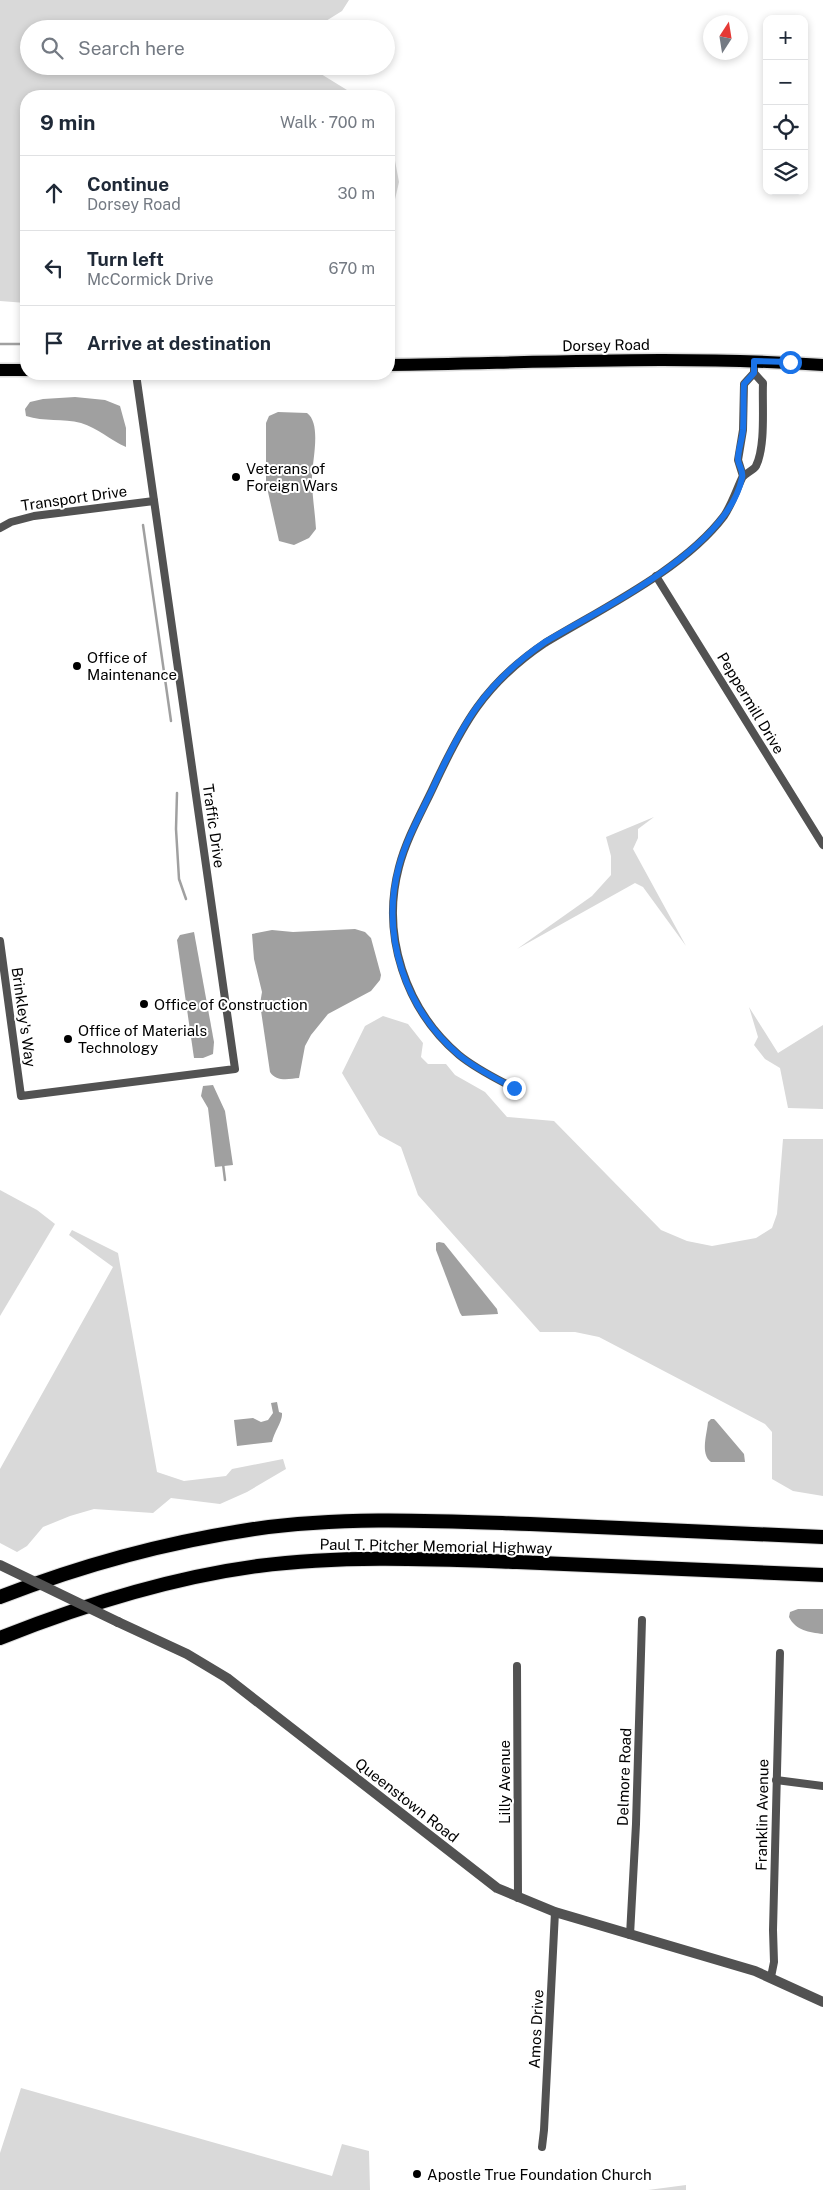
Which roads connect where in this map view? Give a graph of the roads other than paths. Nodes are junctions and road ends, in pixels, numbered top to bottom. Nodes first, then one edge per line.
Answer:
1 (395, 364) edge
2 (823, 365) edge
3 (754, 367) junction
4 (0, 370) edge
5 (20, 370) edge
6 (137, 380) edge
7 (743, 476) junction
8 (154, 501) junction
9 (0, 528) edge
10 (656, 576) junction
11 (823, 845) edge
12 (0, 941) edge
13 (514, 1088) dead end
14 (20, 1096) joint
15 (823, 1537) edge
16 (0, 1566) edge
17 (823, 1575) edge
18 (0, 1597) edge
19 (642, 1620) dead end
20 (0, 1638) edge
21 (780, 1653) dead end
22 (517, 1666) dead end
23 (776, 1780) junction
24 (823, 1786) edge
25 (518, 1898) junction
26 (555, 1912) junction
27 (630, 1934) junction
28 (771, 1977) junction
29 (823, 2002) edge
30 (542, 2147) dead end

1 - 3 main road, Dorsey Road
2 - 3 main road, Dorsey Road
3 - 7 street
3 - 7 street
4 - 5 main road
6 - 8 street, Traffic Drive
7 - 10 street
8 - 9 street, Transport Drive
8 - 14 street, Traffic Drive
10 - 11 street, Peppermill Drive
10 - 13 street
12 - 14 street, Brinkley's Way
15 - 18 highway, Paul T. Pitcher Memorial Highway
16 - 25 street, Queenstown Road, bridge
17 - 20 highway, Paul T. Pitcher Memorial Highway
19 - 27 street, Delmore Road
21 - 23 street, Franklin Avenue
22 - 25 street, Lilly Avenue
23 - 24 street
23 - 28 street, Franklin Avenue
25 - 26 street, Queenstown Road
26 - 27 street, Queenstown Road
26 - 30 street, Amos Drive
27 - 28 street, Queenstown Road
28 - 29 street, Queenstown Road

